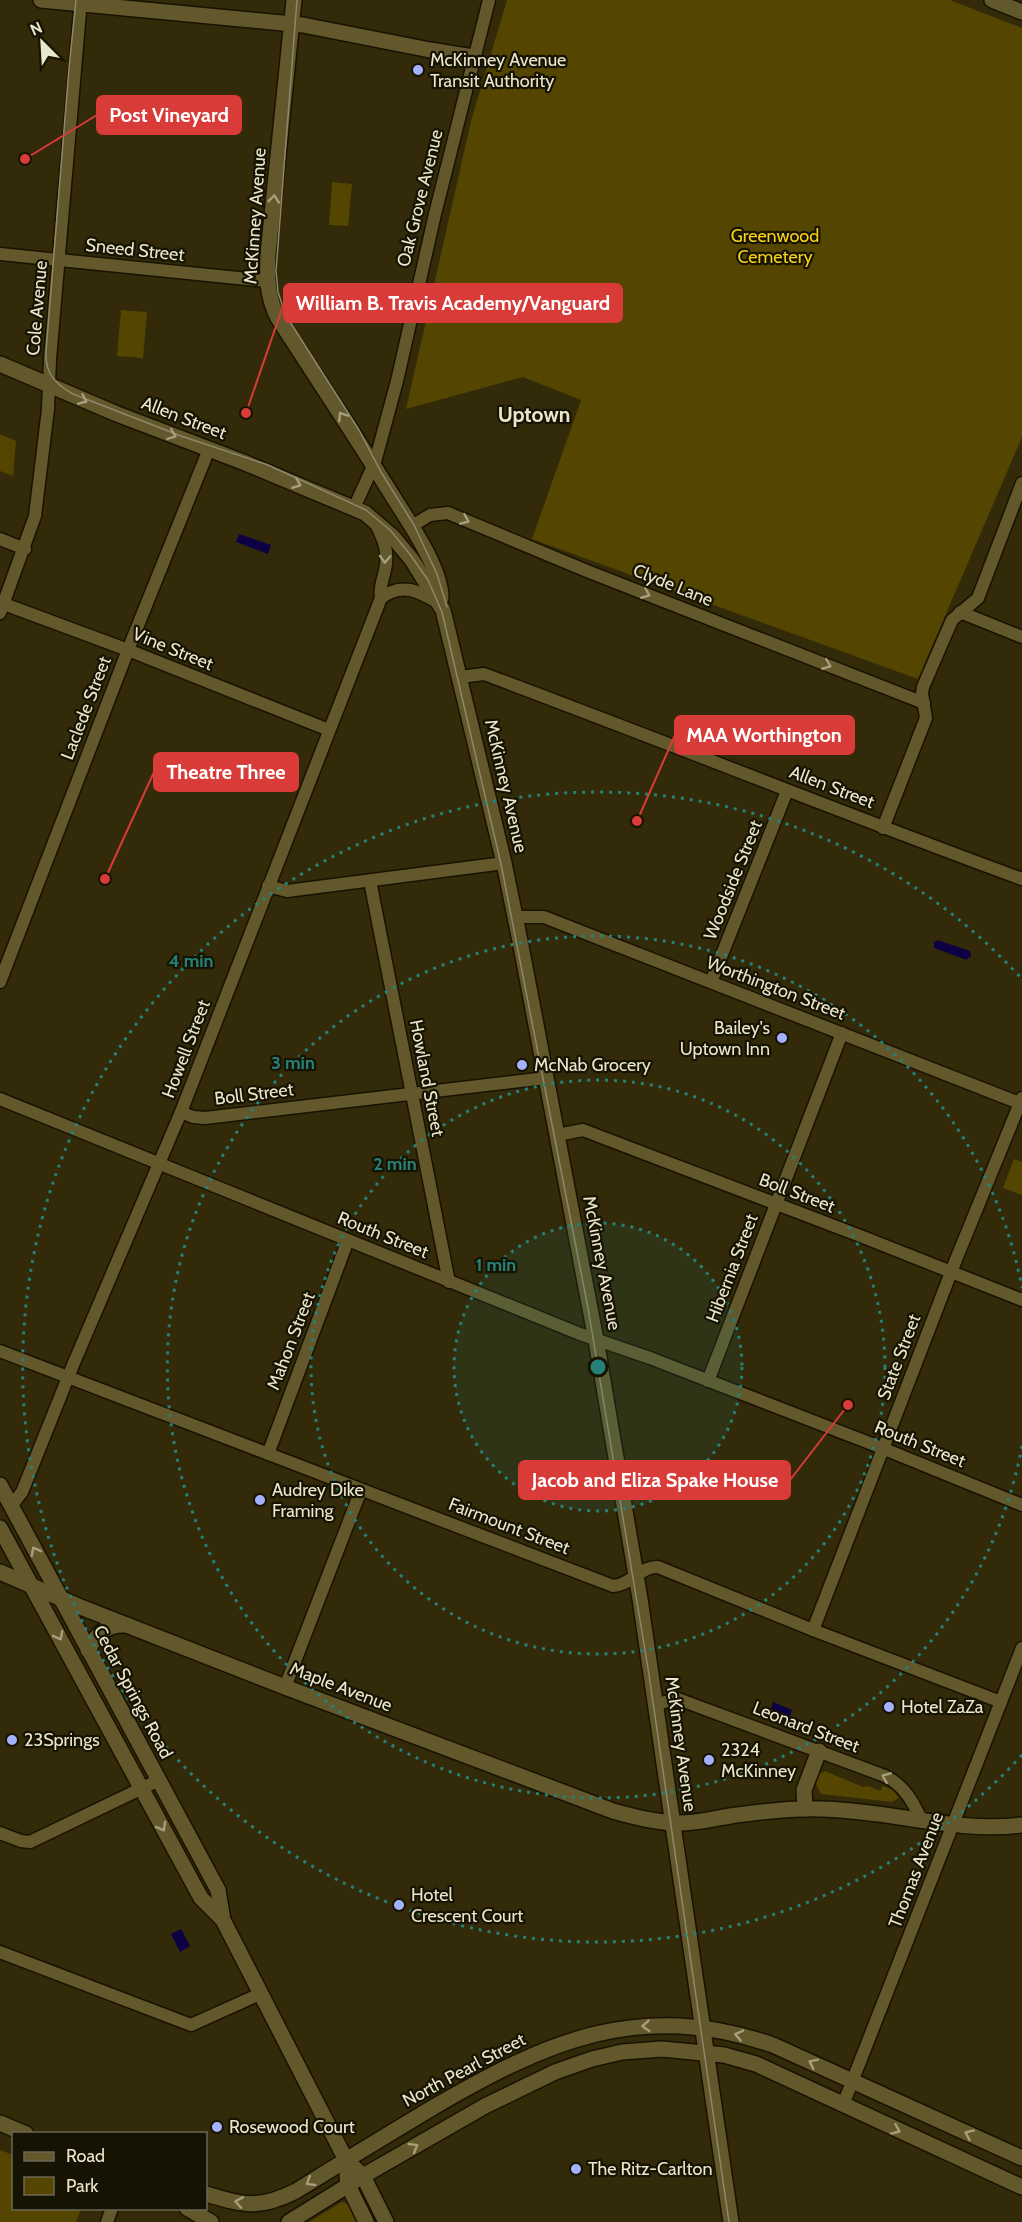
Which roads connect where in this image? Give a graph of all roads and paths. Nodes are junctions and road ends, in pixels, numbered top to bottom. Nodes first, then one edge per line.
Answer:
1 (41, 0) edge
2 (294, 0) edge
3 (489, 0) edge
4 (993, 0) edge
5 (81, 2) edge
6 (1022, 12) edge
7 (292, 24) junction
8 (473, 57) junction
9 (0, 254) edge
10 (60, 260) junction
11 (267, 281) junction
12 (0, 364) edge
13 (49, 385) junction
14 (208, 449) junction
15 (374, 465) junction
16 (1022, 483) edge
17 (354, 508) junction
18 (375, 522) junction
19 (412, 526) junction
20 (0, 539) edge
21 (25, 549) junction
22 (381, 598) junction
23 (441, 604) junction
24 (2, 608) edge
25 (960, 612) junction
26 (1022, 637) edge
27 (128, 650) junction
28 (460, 677) junction
29 (924, 703) junction
30 (329, 730) junction
31 (788, 791) junction
32 (883, 828) junction
33 (504, 863) junction
34 (1022, 879) edge
35 (370, 881) junction
36 (268, 886) junction
37 (515, 917) junction
38 (0, 982) edge
39 (711, 982) junction
40 (842, 1033) junction
41 (546, 1078) junction
42 (412, 1094) junction
43 (0, 1099) edge
44 (1021, 1101) edge
45 (181, 1112) junction
46 (557, 1135) junction
47 (159, 1164) junction
48 (776, 1204) junction
49 (348, 1240) junction
50 (952, 1272) junction
51 (449, 1282) junction
52 (1022, 1300) edge
53 (596, 1341) junction
54 (0, 1352) edge
55 (69, 1377) junction
56 (708, 1381) junction
57 (883, 1448) junction
58 (267, 1454) junction
59 (0, 1485) edge
60 (361, 1490) junction
61 (1022, 1505) edge
62 (11, 1506) junction
63 (0, 1528) edge
64 (0, 1572) edge
65 (636, 1577) junction
66 (30, 1585) junction
67 (60, 1597) junction
68 (127, 1625) junction
69 (813, 1630) junction
70 (1022, 1648) edge
71 (88, 1650) junction
72 (285, 1687) junction
73 (1001, 1702) junction
74 (656, 1704) junction
75 (141, 1748) junction
76 (819, 1751) junction
77 (124, 1757) junction
78 (159, 1780) junction
79 (142, 1789) junction
80 (805, 1809) junction
81 (922, 1821) junction
82 (674, 1823) junction
83 (1022, 1825) edge
84 (953, 1826) junction
85 (0, 1833) edge
86 (223, 1920) junction
87 (0, 1952) edge
88 (260, 1994) junction
89 (704, 2029) junction
90 (707, 2053) junction
91 (853, 2083) junction
92 (843, 2105) junction
93 (0, 2123) edge
94 (23, 2132) edge
95 (1022, 2158) edge
96 (346, 2160) junction
97 (363, 2176) junction
98 (348, 2185) junction
99 (1022, 2187) edge
100 (207, 2194) edge
101 (193, 2214) edge
102 (211, 2222) edge
103 (289, 2222) edge
104 (366, 2222) edge
105 (386, 2222) edge
106 (731, 2222) edge

1 - 5 main road
2 - 7 main road, McKinney Avenue
3 - 8 street, Oak Grove Avenue
4 - 6 main road
5 - 7 main road
5 - 10 street, Cole Avenue
7 - 8 main road
11 -> 7 main road, McKinney Avenue
8 - 15 street, Oak Grove Avenue
9 - 10 street, Sneed Street
10 - 11 street, Sneed Street
10 - 13 street, Cole Avenue
15 -> 11 main road, McKinney Avenue
12 - 13 main road, Allen Street
13 -> 14 main road, Allen Street
13 - 21 street, Cole Avenue
14 -> 17 main road, Allen Street
14 - 27 street, Laclede Street
15 - 17 street, Oak Grove Avenue
15 - 19 main road, McKinney Avenue
16 - 25 street
17 - 18 main road, McKinney Avenue
18 -> 22 street, Howell Street
18 - 23 main road, McKinney Avenue
19 - 23 main road, McKinney Avenue
19 -> 29 street, Clyde Lane
20 - 21 street
21 - 24 street, Cole Avenue
22 - 23 street
22 - 30 street, Howell Street
23 - 28 main road, McKinney Avenue
24 - 27 street, Vine Street
25 - 26 street
25 - 29 street
27 - 30 street, Vine Street
27 - 38 street, Laclede Street
28 - 31 street, Allen Street
28 - 33 main road, McKinney Avenue
29 - 32 street
30 - 36 street, Howell Street
31 - 32 street, Allen Street
31 - 39 street, Woodside Street
32 - 34 street, Allen Street
33 - 35 street
33 - 37 main road, McKinney Avenue
35 - 36 street
35 - 42 street, Howland Street
36 - 45 street, Howell Street
37 - 39 street, Worthington Street
37 - 41 main road, McKinney Avenue
39 - 40 street, Worthington Street
40 - 44 street, Worthington Street
40 - 48 street, Hibernia Street
41 - 42 street, Boll Street
41 - 46 main road, McKinney Avenue
42 - 45 street, Boll Street
42 - 51 street, Howland Street
43 - 47 street, Routh Street
44 - 50 street, State Street
45 - 47 street, Howell Street
46 - 48 street, Boll Street
46 - 53 main road, McKinney Avenue
47 - 49 street, Routh Street
47 - 55 street, Howell Street
48 - 50 street, Boll Street
48 - 56 street, Hibernia Street
49 - 51 street, Routh Street
49 - 58 street, Mahon Street
50 - 52 street, Boll Street
50 - 57 street, State Street
51 - 53 street, Routh Street
53 - 56 street, Routh Street
53 - 65 main road, McKinney Avenue
54 - 55 street, Fairmount Street
55 - 58 street, Fairmount Street
55 - 62 street, Howell Street
56 - 57 street, Routh Street
57 - 61 street, Routh Street
57 - 69 street, State Street
58 - 60 street, Fairmount Street
59 - 62 main road, Cedar Springs Road
60 - 65 street, Fairmount Street
60 - 72 street
67 -> 62 main road, Cedar Springs Road
63 - 66 main road, Cedar Springs Road
64 - 66 main road, Maple Avenue
65 - 69 street, Fairmount Street
65 - 74 main road, McKinney Avenue
66 - 67 main road, Maple Avenue
66 -> 77 main road, Cedar Springs Road
67 - 68 main road, Maple Avenue
67 - 71 main road, Cedar Springs Road
68 - 71 main road
68 - 72 main road, Maple Avenue
69 - 73 street, Fairmount Street
70 - 73 street, Thomas Avenue
71 - 75 main road, Cedar Springs Road
72 - 82 main road, Maple Avenue
73 - 84 street, Thomas Avenue
74 - 76 street, Leonard Street
74 - 82 main road, McKinney Avenue
75 - 77 main road
75 - 78 main road, Cedar Springs Road
76 - 80 main road
81 -> 76 street, Leonard Street
77 - 79 main road, Cedar Springs Road
78 - 79 street
78 - 86 main road, Cedar Springs Road
79 - 85 street
79 -> 86 main road, Cedar Springs Road
80 - 81 main road, Maple Avenue
80 - 82 main road, Maple Avenue
81 - 84 main road, Maple Avenue
82 - 89 main road, McKinney Avenue
83 - 84 main road, Maple Avenue
84 - 91 street, Thomas Avenue
86 - 88 main road, Cedar Springs Road
87 - 88 street
88 - 96 main road, Cedar Springs Road
89 - 90 main road, McKinney Avenue
91 -> 89 main road, North Pearl Street
89 -> 96 main road, North Pearl Street
90 - 92 main road
97 -> 90 main road
90 - 106 main road, McKinney Avenue
91 - 92 street, Thomas Avenue
95 -> 91 main road, North Pearl Street
92 -> 99 main road
93 - 94 main road
96 - 97 main road, Cedar Springs Road
96 - 98 main road, Cedar Springs Road
96 -> 100 main road, North Pearl Street
97 - 98 main road
97 - 105 main road, Cedar Springs Road
98 - 103 main road
98 - 104 main road, Cedar Springs Road
101 - 102 main road

